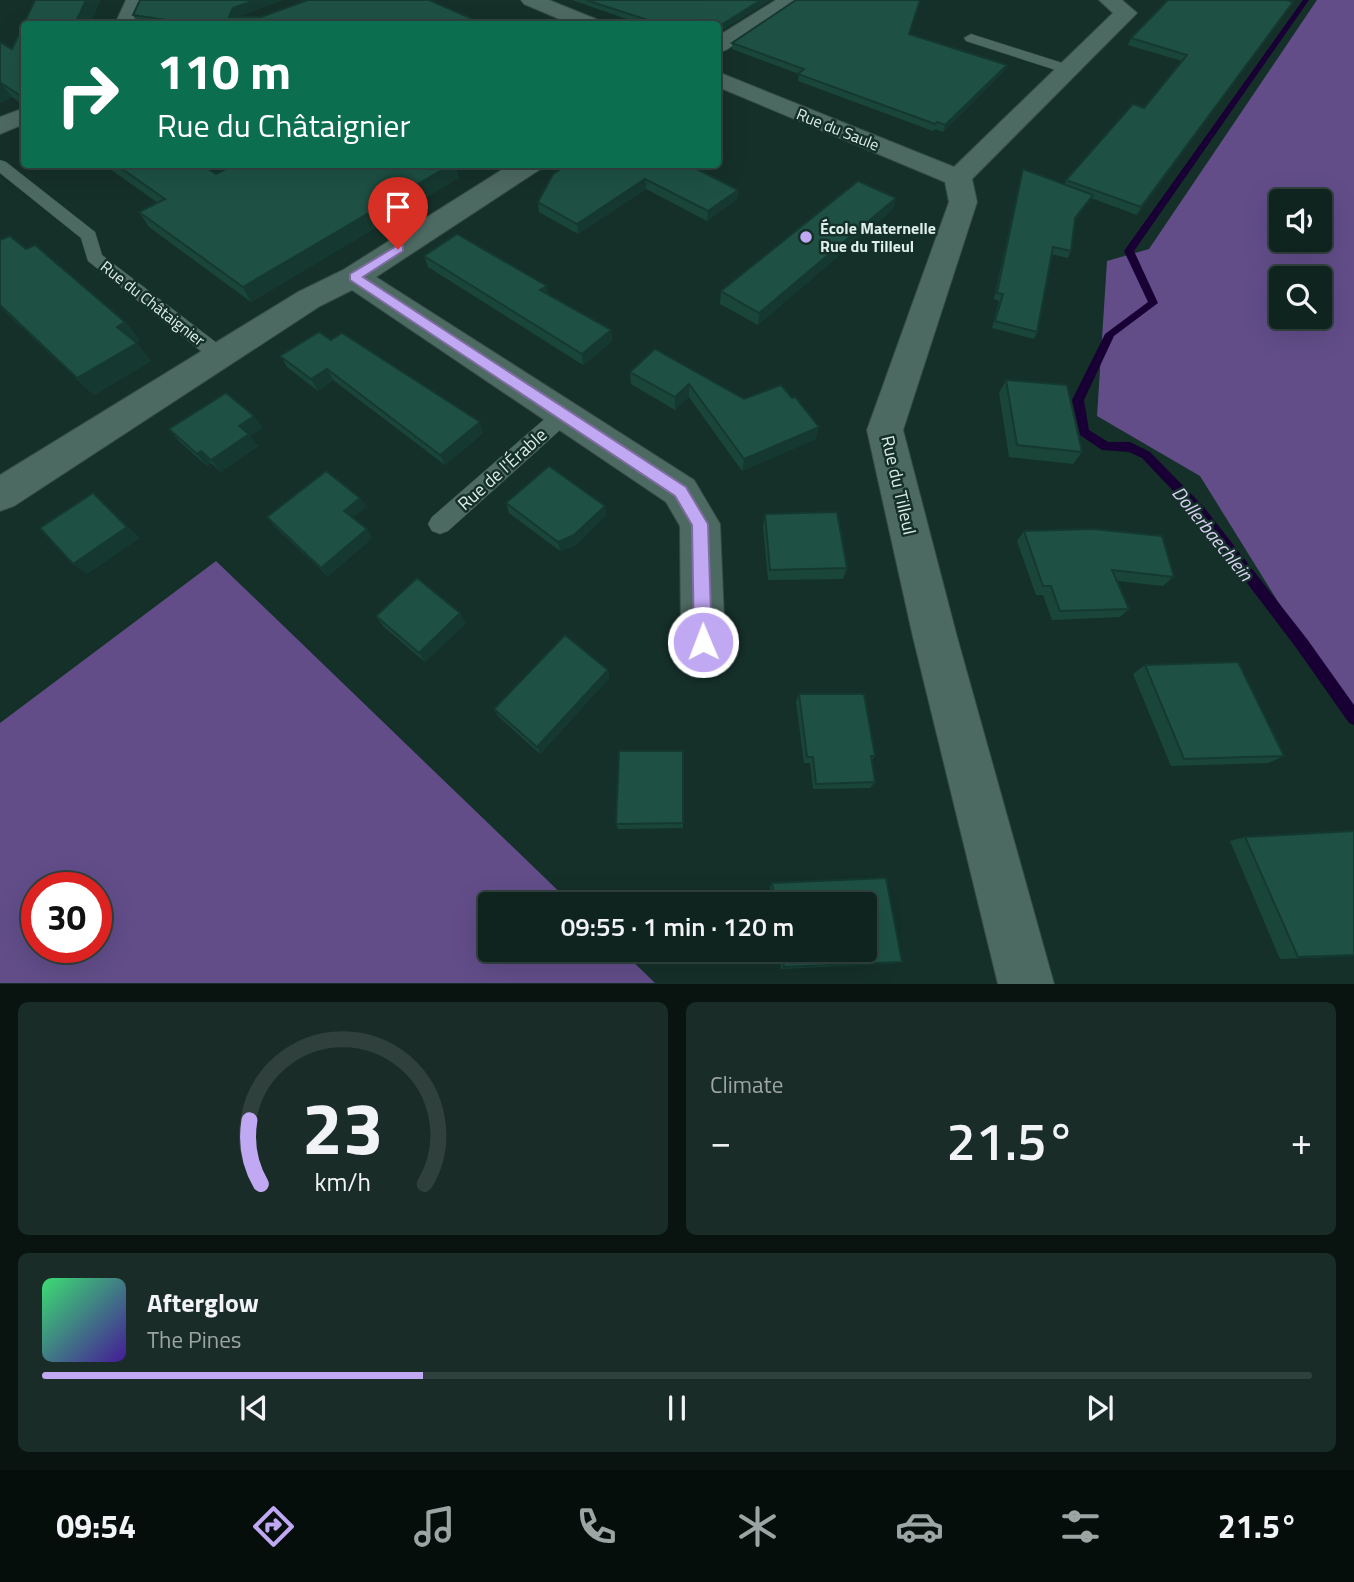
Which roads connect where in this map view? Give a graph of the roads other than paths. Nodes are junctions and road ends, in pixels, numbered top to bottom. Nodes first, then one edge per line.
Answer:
1 (136, 0) edge
2 (531, 0) edge
3 (790, 0) edge
4 (1118, 7) edge
5 (126, 21) edge
6 (581, 21) edge
7 (971, 38) dead end
8 (721, 43) edge
9 (1070, 70) junction
10 (721, 80) edge
11 (21, 116) edge
12 (0, 126) edge
13 (0, 165) edge
14 (524, 168) edge
15 (958, 178) junction
16 (354, 277) junction
17 (219, 355) junction
18 (563, 415) junction
19 (0, 495) edge
20 (440, 524) dead end
21 (703, 642) dead end
22 (1026, 984) edge

1 - 5 street
2 - 6 street
3 - 8 street
4 - 9 street
7 - 9 lane
9 - 15 street
10 - 15 street, Rue du Saule
11 - 12 street
13 - 17 lane, Rue du Châtaignier
14 - 16 street, Rue du Châtaignier
15 - 22 street, Rue du Tilleul
16 - 17 street, Rue du Châtaignier
16 - 18 street, Rue de l'Érable
17 - 19 street, Rue du Châtaignier
18 - 20 lane, Rue de l'Érable
18 - 21 street, Rue de l'Érable

